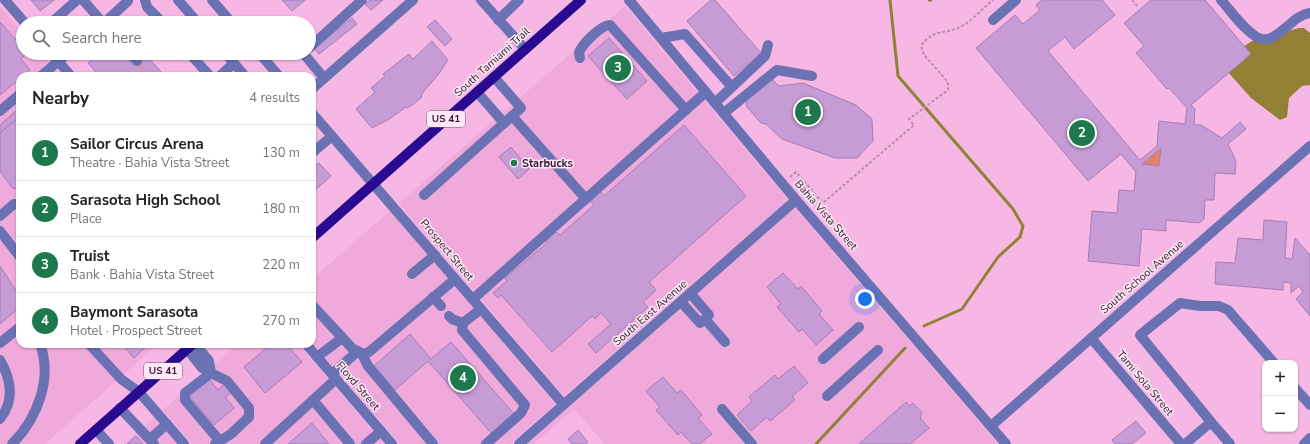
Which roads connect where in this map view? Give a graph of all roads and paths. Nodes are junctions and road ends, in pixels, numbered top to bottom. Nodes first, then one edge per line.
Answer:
1 (5, 0) edge
2 (77, 0) edge
3 (83, 0) edge
4 (128, 0) edge
5 (145, 0) edge
6 (178, 0) edge
7 (362, 0) edge
8 (413, 0) edge
9 (481, 0) edge
10 (519, 0) edge
11 (581, 0) edge
12 (629, 0) edge
13 (993, 0) edge
14 (1016, 0) edge
15 (1132, 0) edge
16 (1221, 0) edge
17 (217, 2) edge
18 (1138, 7) dead end
19 (1310, 12) edge
20 (19, 16) edge
21 (59, 16) edge
22 (97, 16) edge
23 (111, 16) edge
24 (155, 16) edge
25 (192, 16) edge
26 (227, 16) edge
27 (498, 20) junction
28 (993, 20) dead end
29 (661, 38) junction
30 (316, 42) edge
31 (768, 45) dead end
32 (525, 49) junction
33 (580, 58) dead end
34 (195, 60) edge
35 (231, 60) edge
36 (265, 60) edge
37 (309, 60) edge
38 (58, 61) joint
39 (234, 63) junction
40 (46, 72) edge
41 (68, 72) edge
42 (206, 72) edge
43 (224, 72) edge
44 (242, 72) edge
45 (276, 72) edge
46 (812, 76) dead end
47 (494, 77) junction
48 (324, 78) junction
49 (316, 85) edge
50 (731, 86) junction
51 (477, 92) junction
52 (706, 92) junction
53 (16, 97) edge
54 (715, 103) junction
55 (1, 108) edge
56 (686, 110) junction
57 (724, 113) junction
58 (316, 118) edge
59 (508, 120) junction
60 (332, 136) junction
61 (1310, 146) edge
62 (316, 150) edge
63 (374, 183) junction
64 (783, 184) junction
65 (424, 195) dead end
66 (586, 199) junction
67 (796, 200) junction
68 (16, 204) edge
69 (0, 216) edge
70 (0, 232) edge
71 (316, 234) edge
72 (16, 252) edge
73 (435, 255) junction
74 (412, 274) dead end
75 (455, 279) junction
76 (690, 293) junction
77 (433, 297) junction
78 (473, 299) junction
79 (681, 302) junction
80 (441, 306) dead end
81 (316, 309) edge
82 (481, 309) junction
83 (449, 316) dead end
84 (705, 319) junction
85 (463, 323) junction
86 (860, 327) dead end
87 (16, 329) edge
88 (342, 338) junction
89 (1091, 338) junction
90 (725, 342) dead end
91 (0, 343) edge
92 (40, 348) edge
93 (93, 348) edge
94 (189, 348) edge
95 (192, 348) edge
96 (309, 348) edge
97 (878, 350) dead end
98 (360, 353) junction
99 (317, 357) junction
100 (823, 359) dead end
101 (1271, 360) edge
102 (1, 364) edge
103 (211, 373) junction
104 (334, 376) junction
105 (1298, 391) edge
106 (139, 392) junction
107 (827, 396) dead end
108 (313, 400) junction
109 (4, 401) edge
110 (563, 404) junction
111 (1310, 405) edge
112 (120, 408) junction
113 (722, 409) dead end
114 (0, 419) edge
115 (1211, 422) junction
116 (167, 424) junction
117 (991, 426) junction
118 (96, 430) junction
119 (381, 431) junction
120 (1310, 438) edge
121 (152, 442) edge
122 (217, 442) edge
123 (12, 444) edge
124 (80, 444) edge
125 (109, 444) edge
126 (184, 444) edge
127 (264, 444) edge
128 (350, 444) edge
129 (366, 444) edge
130 (392, 444) edge
131 (433, 444) edge
132 (486, 444) edge
133 (519, 444) edge
134 (752, 444) edge
135 (1006, 444) edge
136 (1181, 444) edge
137 (1186, 444) edge
138 (1230, 444) edge
139 (1304, 444) edge

1 - 20 street
2 - 21 street
3 - 22 street
4 - 23 street
5 - 24 street
6 - 25 street
7 - 30 street
8 - 48 street
9 - 27 street
10 - 27 street
11 - 32 main road, South Tamiami Trail / US 41
12 - 29 street, Bahia Vista Street
13 - 64 path
14 - 28 street
15 - 18 path
16 - 19 street
17 - 26 street
27 - 32 street
29 - 50 street
29 - 52 street, Bahia Vista Street
31 - 50 street
32 - 47 main road, South Tamiami Trail / US 41
33 - 56 street
34 - 42 street
35 - 39 street
36 - 45 street
37 - 48 street
38 - 40 street
38 - 41 street
39 - 43 street
39 - 44 street
46 - 57 street
47 - 51 main road, South Tamiami Trail / US 41
47 - 59 street
48 - 49 street
50 - 54 street
51 - 59 street
51 - 63 main road, South Tamiami Trail / US 41
52 - 54 street, Bahia Vista Street
52 - 56 street
53 - 55 street
54 - 57 street, Bahia Vista Street
56 - 66 street
57 - 64 street, Bahia Vista Street
58 - 60 street, Prospect Street
59 - 65 street
59 - 66 street
60 - 62 street
60 - 63 street, Prospect Street
61 - 89 street, South School Avenue
63 - 71 main road, South Tamiami Trail / US 41
63 - 73 street, Prospect Street
64 - 67 street, Bahia Vista Street
66 - 78 street
67 - 76 street, South East Avenue
67 - 117 street, Bahia Vista Street
68 - 69 street
70 - 72 street
73 - 74 street
73 - 75 street, Prospect Street
75 - 77 street
75 - 78 street, Prospect Street
76 - 79 street, South East Avenue
76 - 84 street
77 - 80 street
77 - 98 street
78 - 82 street, Prospect Street
79 - 84 street
79 - 110 street, South East Avenue
81 - 88 street
82 - 85 street
82 - 110 street, Prospect Street
83 - 85 street
84 - 90 street
85 - 132 street
86 - 100 street
87 - 91 street
88 - 98 street
88 - 99 street
89 - 117 street, South School Avenue
89 - 136 street, Tami Sola Street
92 - 123 street
93 - 106 street
94 - 106 main road, US 41
95 - 103 street
96 - 99 street, Floyd Street
97 - 107 street
98 - 104 street
98 - 131 street
99 - 104 street, Floyd Street
101 - 115 street
102 - 109 street
103 - 122 street
103 - 122 street
104 - 108 street
104 - 119 street, Floyd Street
105 - 111 street
106 - 112 main road, US 41
106 - 116 street
108 - 127 street
108 - 128 street
109 - 114 street
110 - 133 street, South East Avenue
112 - 118 main road, US 41
112 - 121 street
113 - 134 street
115 - 137 street
115 - 138 street
116 - 121 street
116 - 126 street
117 - 135 street, Bahia Vista Street
118 - 124 main road, US 41
118 - 125 street
119 - 129 street
119 - 130 street, Floyd Street
120 - 139 street

